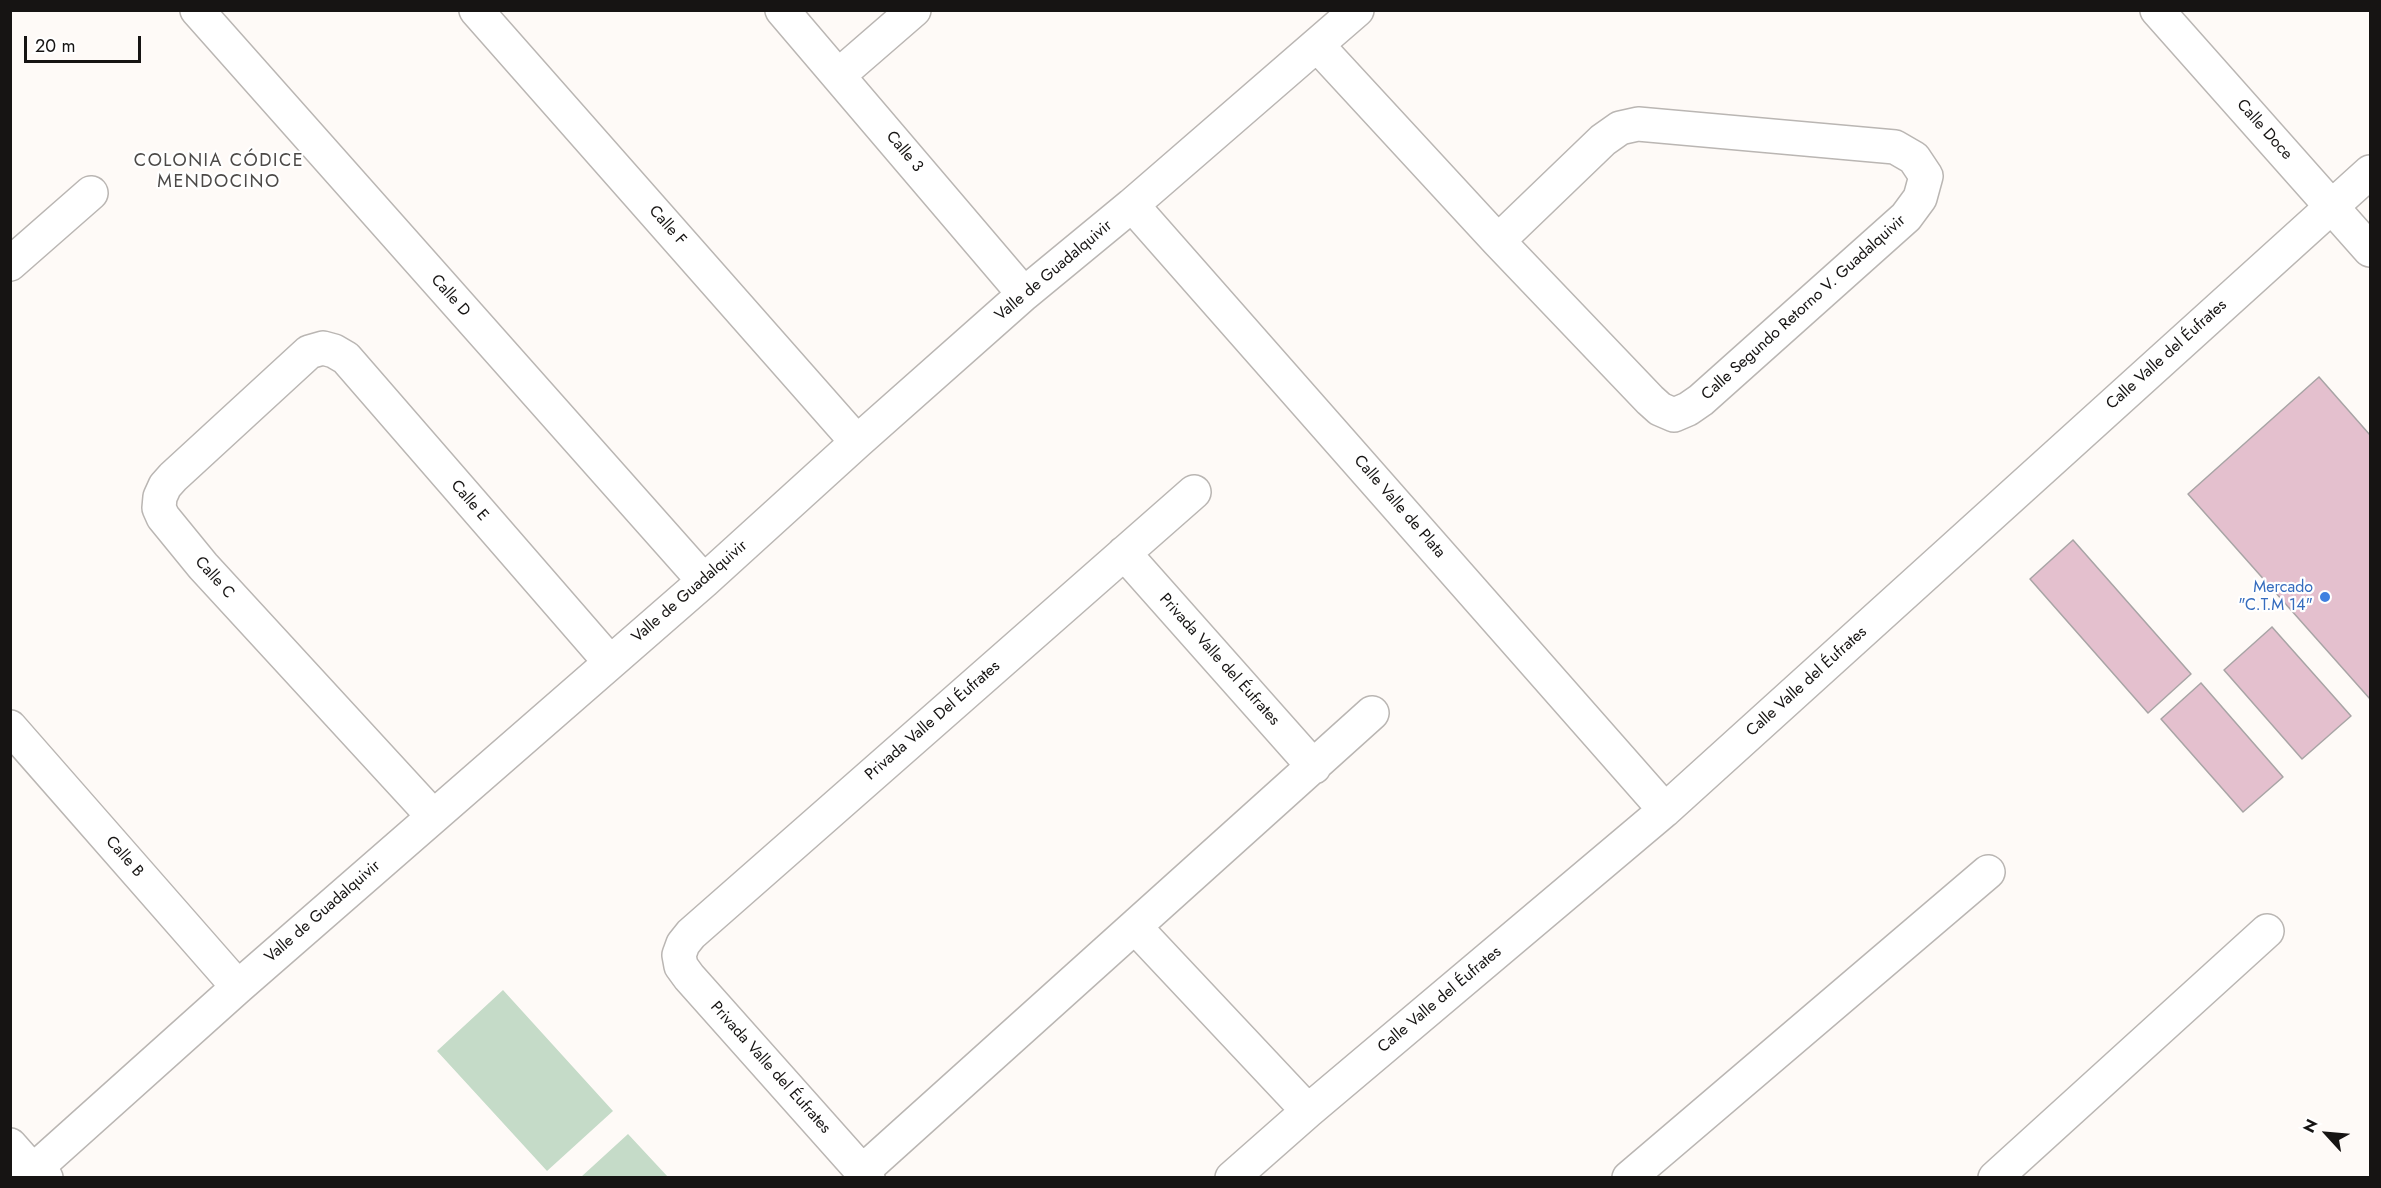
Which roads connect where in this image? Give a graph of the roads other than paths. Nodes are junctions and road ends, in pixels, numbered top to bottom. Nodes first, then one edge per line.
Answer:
1 (196, 10) edge
2 (476, 10) edge
3 (782, 10) edge
4 (914, 10) edge
5 (1357, 10) edge
6 (2157, 10) edge
7 (1317, 45) junction
8 (839, 75) junction
9 (2370, 172) edge
10 (91, 193) dead end
11 (1132, 205) junction
12 (2332, 206) junction
13 (1498, 241) junction
14 (2370, 250) edge
15 (10, 264) edge
16 (1024, 294) junction
17 (323, 348) joint
18 (857, 442) junction
19 (1194, 492) dead end
20 (1124, 553) junction
21 (704, 581) junction
22 (610, 662) junction
23 (1372, 714) dead end
24 (10, 727) edge
25 (1314, 767) junction
26 (1665, 810) junction
27 (433, 816) junction
28 (1988, 872) dead end
29 (1135, 927) junction
30 (2266, 932) dead end
31 (679, 955) joint
32 (238, 987) junction
33 (1308, 1111) junction
34 (10, 1145) edge
35 (1663, 1167) edge
36 (865, 1174) edge
37 (35, 1175) edge
38 (1232, 1178) edge
39 (1629, 1178) edge
40 (1995, 1178) edge

1 - 21 street, Calle D
2 - 18 street, Calle F
3 - 8 street, Calle 3
4 - 8 street
5 - 7 street, Valle de Guadalquivir
6 - 12 street, Calle Doce
7 - 11 street, Valle de Guadalquivir
7 - 13 street, Calle Segundo Retorno V. Guadalquivir
8 - 16 street, Calle 3
9 - 12 street, Calle Valle del Éufrates
10 - 15 street
11 - 16 street, Valle de Guadalquivir
11 - 26 street, Calle Valle de Plata
12 - 14 street, Calle Doce
12 - 26 street, Calle Valle del Éufrates
13 - 13 street, Calle Segundo Retorno V. Guadalquivir
16 - 18 street, Valle de Guadalquivir
17 - 22 street, Calle E
17 - 27 street, Calle C
18 - 21 street, Valle de Guadalquivir
19 - 20 street, Privada Valle Del Éufrates
20 - 25 street, Privada Valle del Éufrates
20 - 31 street, Privada Valle Del Éufrates
21 - 22 street, Valle de Guadalquivir
22 - 27 street, Valle de Guadalquivir
23 - 25 street
24 - 32 street, Calle B
25 - 29 street
26 - 33 street, Calle Valle del Éufrates
27 - 32 street, Valle de Guadalquivir
28 - 35 street
29 - 33 street
29 - 36 street
30 - 40 street
31 - 36 street, Privada Valle del Éufrates
32 - 37 street, Valle de Guadalquivir
33 - 38 street, Calle Valle del Éufrates
34 - 37 street
35 - 39 street

